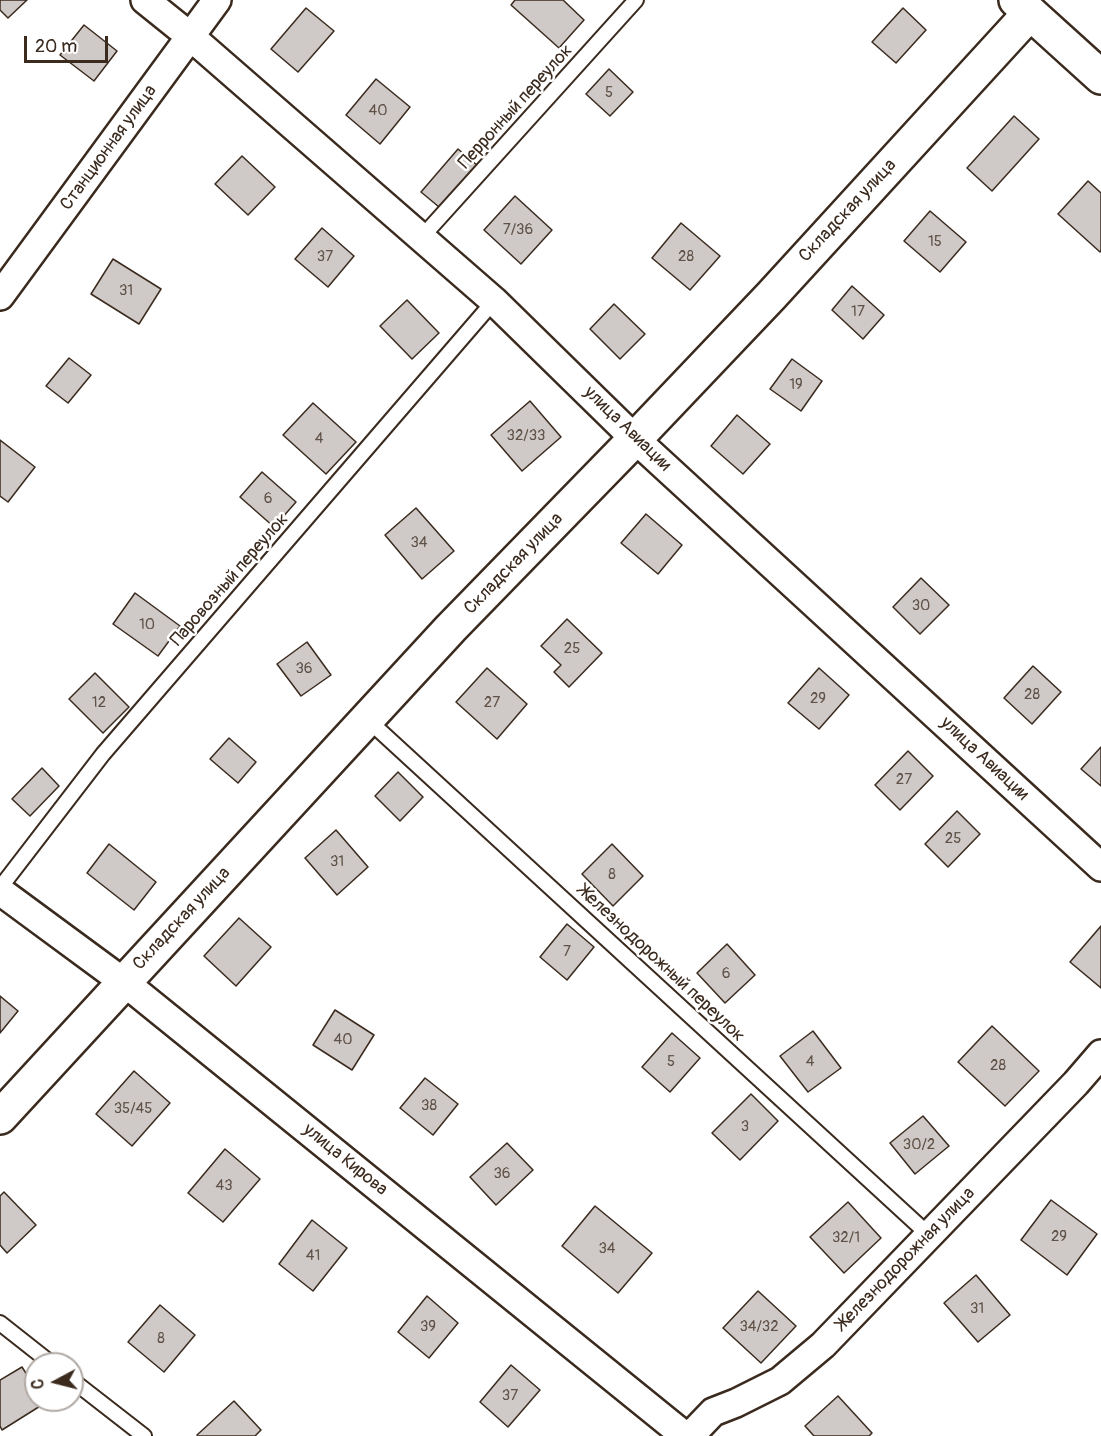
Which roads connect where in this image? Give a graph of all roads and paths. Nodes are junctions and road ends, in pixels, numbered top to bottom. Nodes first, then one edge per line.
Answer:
1 (145, 0) edge
2 (217, 0) edge
3 (636, 0) edge
4 (1023, 7) edge
5 (191, 38) junction
6 (1101, 78) edge
7 (422, 237) junction
8 (0, 296) edge
9 (495, 301) junction
10 (635, 439) junction
11 (367, 719) junction
12 (1101, 867) edge
13 (0, 889) edge
14 (124, 982) junction
15 (1101, 1053) edge
16 (0, 1117) edge
17 (930, 1236) junction
18 (0, 1323) edge
19 (37, 1352) edge
20 (84, 1389) edge
21 (144, 1436) edge
22 (685, 1436) edge
23 (690, 1436) edge

1 - 5 street, улица Авиации
2 - 5 street, Станционная улица
3 - 7 lane, Перронный переулок
4 - 6 street
4 - 10 street, Складская улица
5 - 7 street, улица Авиации
5 - 8 street, Станционная улица
7 - 9 street, улица Авиации
9 - 10 street, улица Авиации
9 - 13 lane, Паровозный переулок
10 - 11 street, Складская улица
10 - 12 street, улица Авиации
11 - 14 street, Складская улица
11 - 17 lane, Железнодорожный переулок
13 - 14 street, улица Кирова
14 - 16 street, Складская улица
14 - 22 street, улица Кирова
15 - 17 street, Железнодорожная улица
17 - 23 street, Железнодорожная улица
18 - 19 lane
20 - 21 lane

